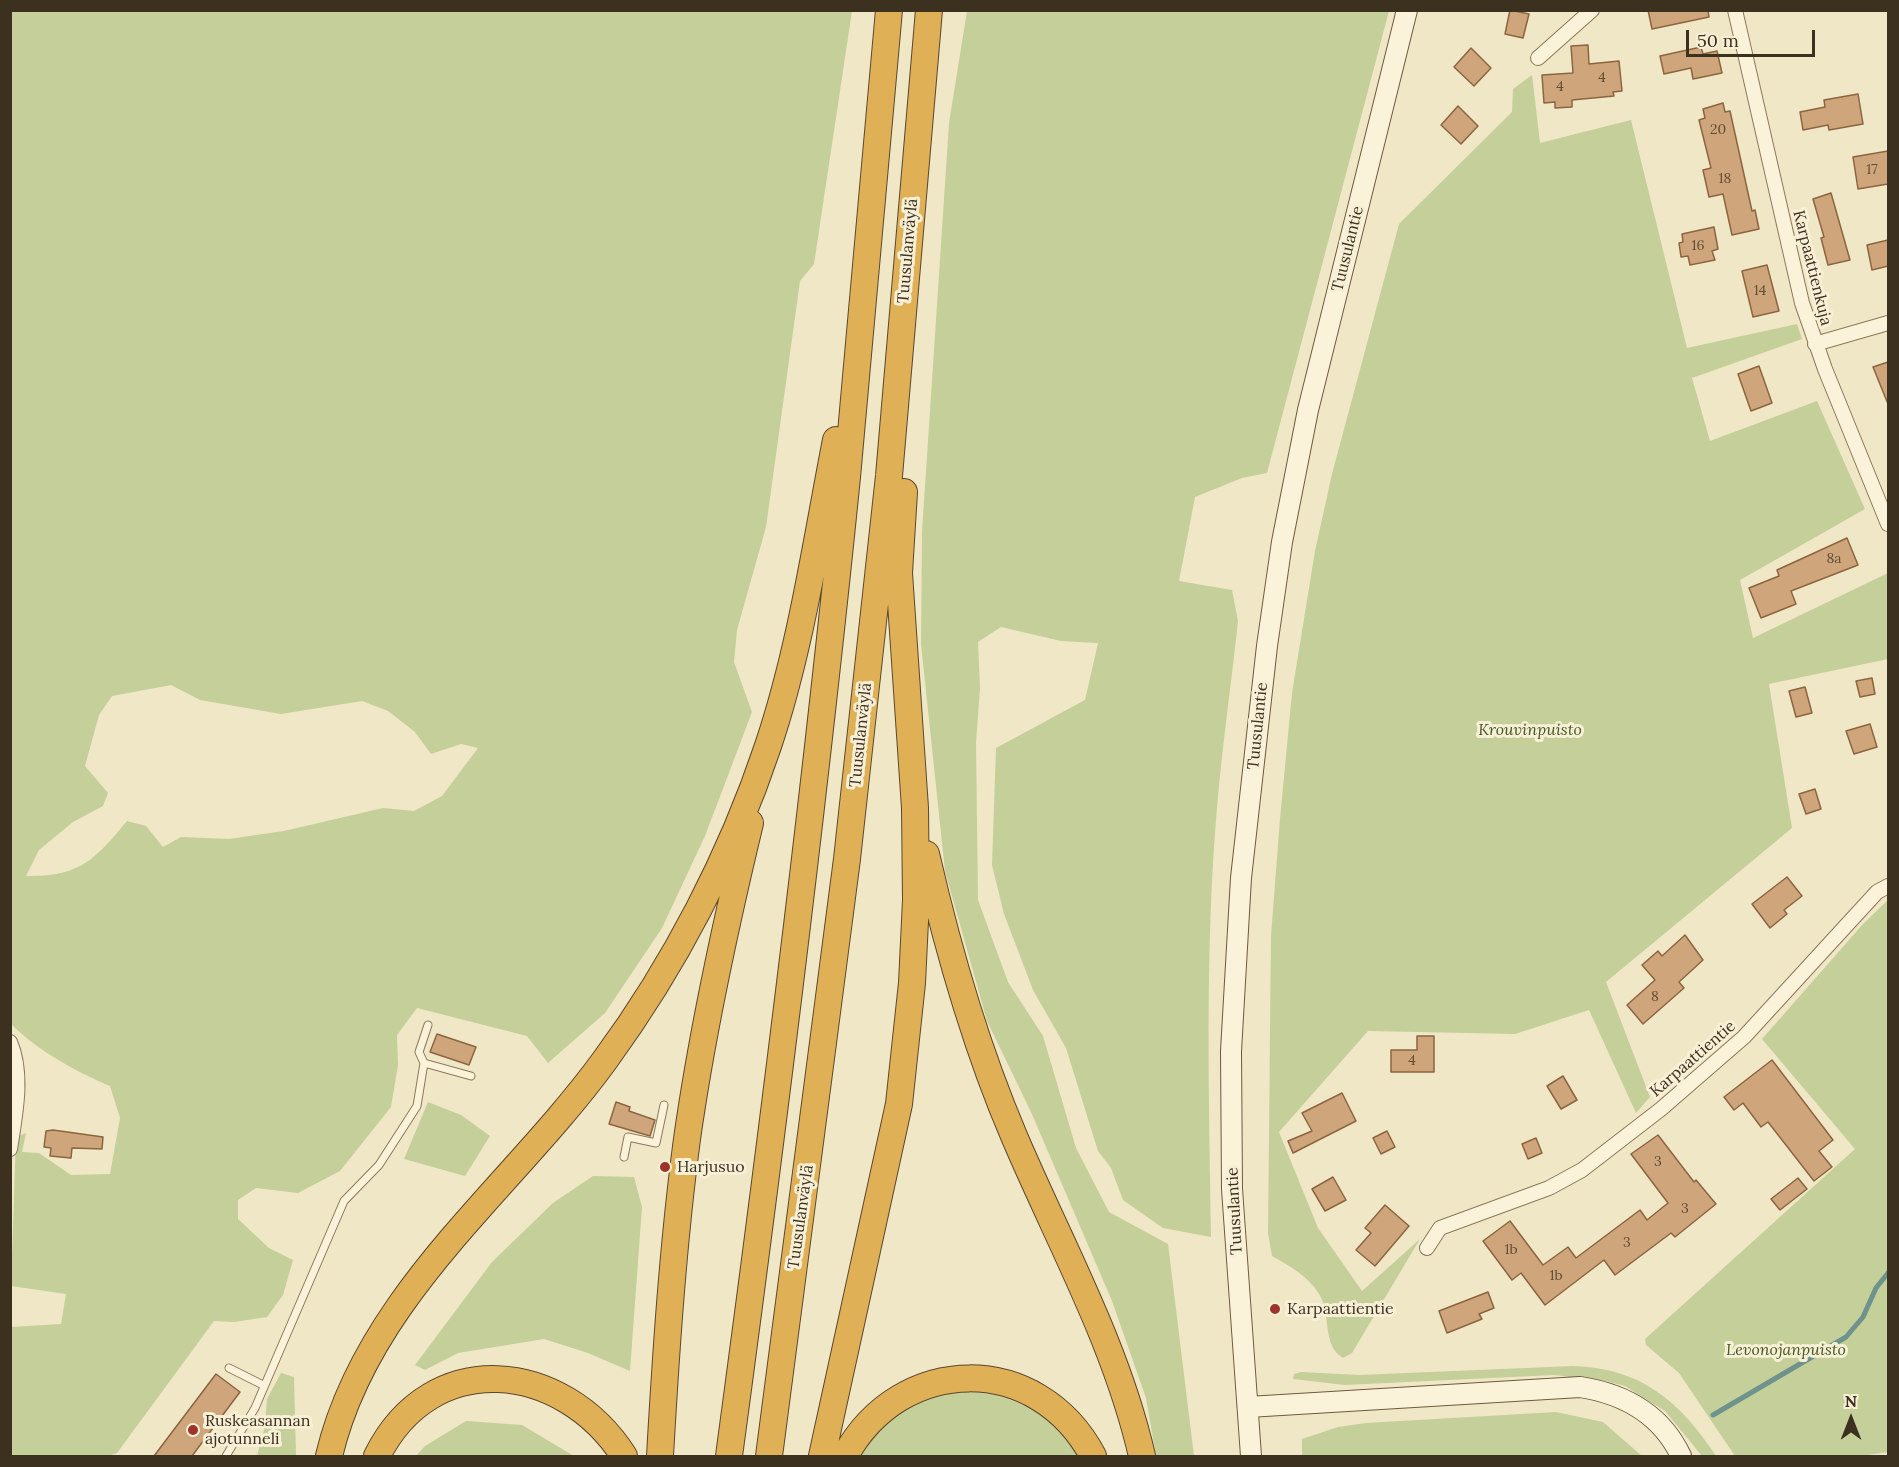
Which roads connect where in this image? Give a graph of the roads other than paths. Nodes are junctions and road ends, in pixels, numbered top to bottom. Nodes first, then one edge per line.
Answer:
1 (889, 10) edge
2 (929, 10) edge
3 (1407, 10) edge
4 (1592, 10) edge
5 (1735, 10) edge
6 (1538, 58) dead end
7 (861, 307) junction
8 (902, 323) junction
9 (1888, 323) edge
10 (1815, 344) junction
11 (1888, 524) edge
12 (768, 746) junction
13 (915, 808) junction
14 (1888, 886) edge
15 (428, 1025) dead end
16 (10, 1042) edge
17 (424, 1063) junction
18 (471, 1076) dead end
19 (664, 1105) dead end
20 (10, 1149) edge
21 (624, 1157) dead end
22 (1427, 1248) dead end
23 (229, 1368) dead end
24 (262, 1385) junction
25 (1248, 1407) junction
26 (226, 1456) edge
27 (329, 1456) edge
28 (377, 1456) edge
29 (624, 1456) edge
30 (660, 1456) edge
31 (729, 1456) edge
32 (769, 1456) edge
33 (822, 1456) edge
34 (845, 1456) edge
35 (1093, 1456) edge
36 (1142, 1456) edge
37 (1251, 1456) edge
38 (1681, 1456) edge

1 - 7 highway
2 - 8 highway, Tuusulanväylä
3 - 25 main road, Tuusulantie
4 - 6 street
5 - 10 street, Karpaattienkuja
7 - 12 highway
7 - 31 highway
8 - 13 highway
8 - 32 highway, Tuusulanväylä
9 - 10 street
10 - 11 street, Karpaattienkuja
12 - 27 highway
12 - 30 highway
13 - 33 highway
13 - 36 highway
14 - 22 street, Karpaattientie
15 - 17 lane
16 - 20 street
17 - 18 lane
17 - 24 lane
19 - 21 lane
23 - 24 lane
24 - 26 lane
25 - 37 main road, Tuusulantie
25 - 38 main road
28 - 29 highway
34 - 35 highway

